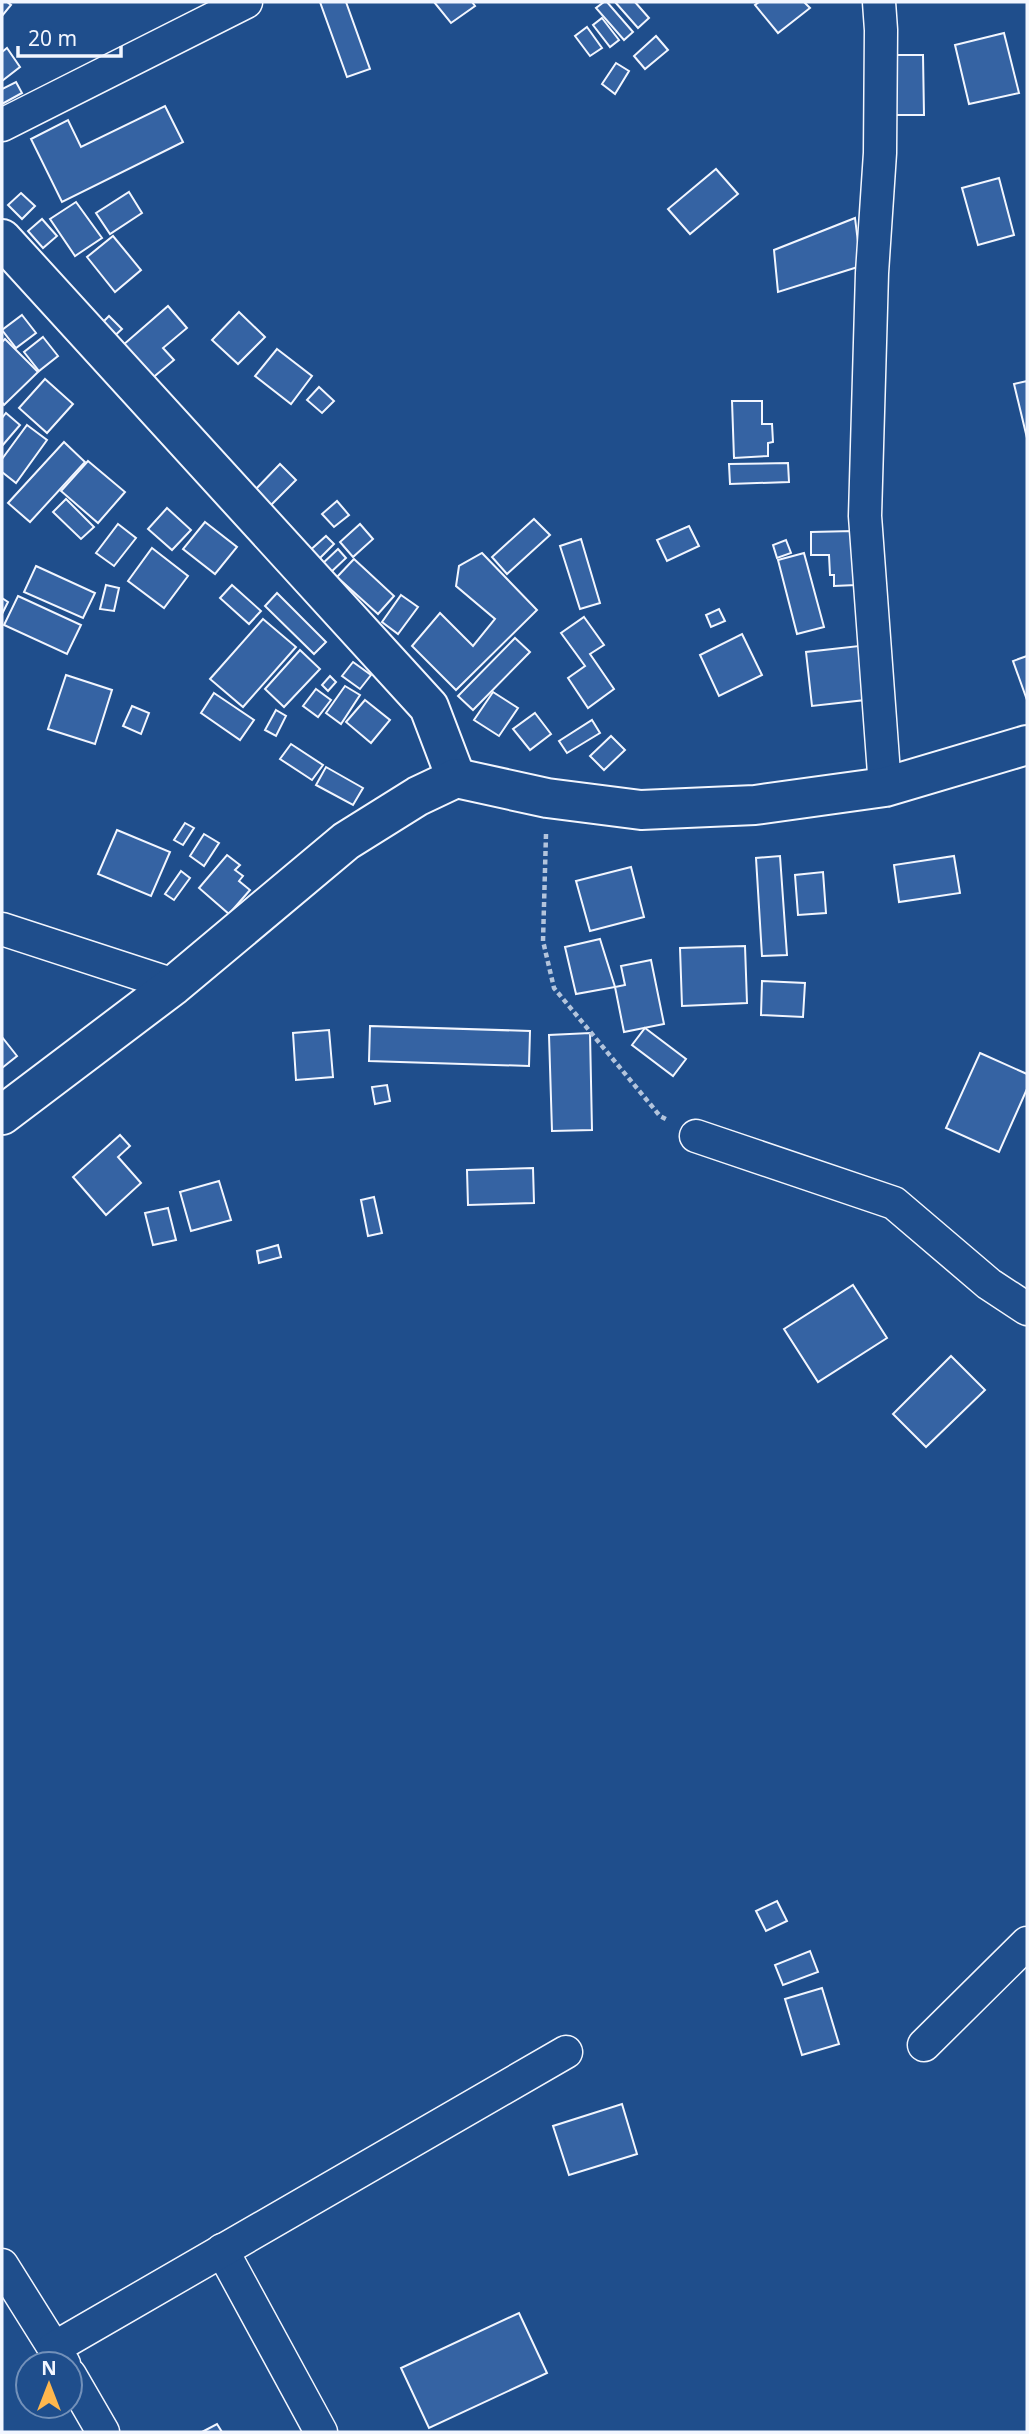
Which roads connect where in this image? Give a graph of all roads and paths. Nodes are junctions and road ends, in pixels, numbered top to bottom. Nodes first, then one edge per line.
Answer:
1 (246, 2) edge
2 (879, 2) edge
3 (2, 125) edge
4 (2, 239) edge
5 (1027, 746) edge
6 (456, 778) junction
7 (885, 787) junction
8 (547, 798) junction
9 (2, 929) edge
10 (174, 985) junction
11 (2, 1115) edge
12 (696, 1136) joint
13 (1027, 1309) edge
14 (1027, 1943) edge
15 (924, 2045) dead end
16 (566, 2052) dead end
17 (222, 2250) junction
18 (2, 2265) edge
19 (55, 2350) edge
20 (68, 2350) edge
21 (84, 2399) edge
22 (103, 2432) edge
23 (321, 2432) edge

1 - 3 street
2 - 7 street
4 - 6 street
5 - 7 street
6 - 8 street
6 - 10 street
7 - 8 street
8 - 12 path
9 - 10 street
10 - 11 street
12 - 13 street
14 - 15 street
16 - 17 street
17 - 20 street
17 - 23 street
18 - 19 street
21 - 22 street

